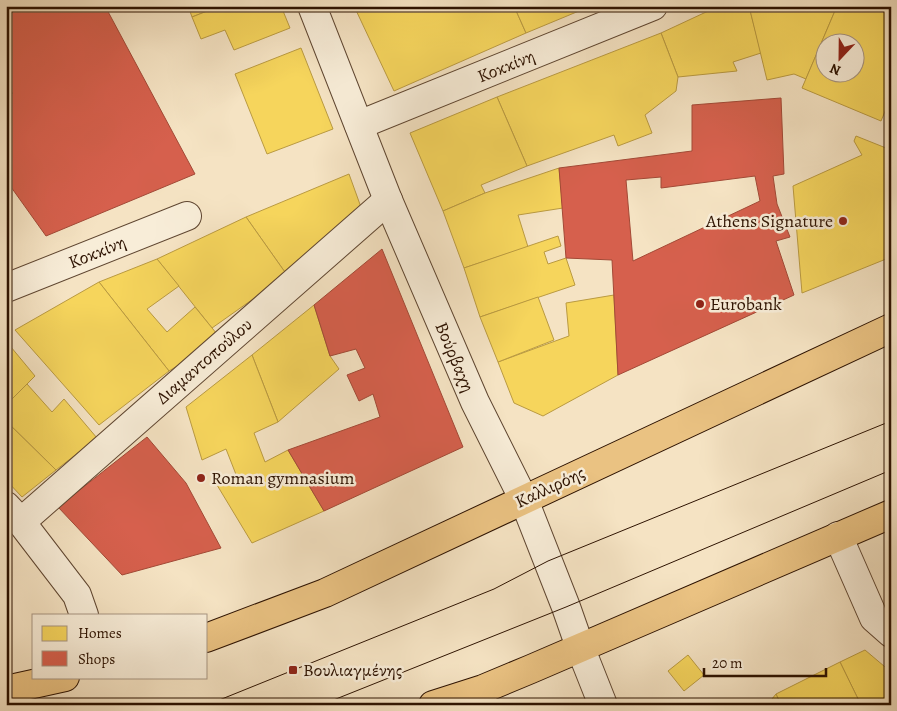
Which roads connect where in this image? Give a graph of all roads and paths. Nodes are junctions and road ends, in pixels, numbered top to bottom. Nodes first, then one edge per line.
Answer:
1 (312, 6) edge
2 (653, 6) edge
3 (359, 125) junction
4 (388, 200) junction
5 (187, 216) dead end
6 (6, 288) edge
7 (891, 328) edge
8 (524, 500) junction
9 (13, 514) edge
10 (891, 514) edge
11 (838, 536) junction
12 (84, 614) edge
13 (891, 633) edge
14 (208, 637) edge
15 (580, 647) junction
16 (60, 678) edge
17 (6, 690) edge
18 (433, 705) edge
19 (604, 705) edge

1 - 3 street, Βούρβαχη
2 - 3 street, Κοκκίνη
3 - 4 street, Βούρβαχη
4 - 8 street, Βούρβαχη
4 - 9 street, Διαμαντοπούλου
5 - 6 street, Κοκκίνη
7 - 8 main road, Καλλιρόης
8 - 14 main road, Καλλιρόης
8 - 15 street, Βούρβαχη
9 - 12 street
10 - 11 main road
11 - 13 street
11 - 15 main road
15 - 18 main road
15 - 19 street, Βούρβαχη
16 - 17 main road

